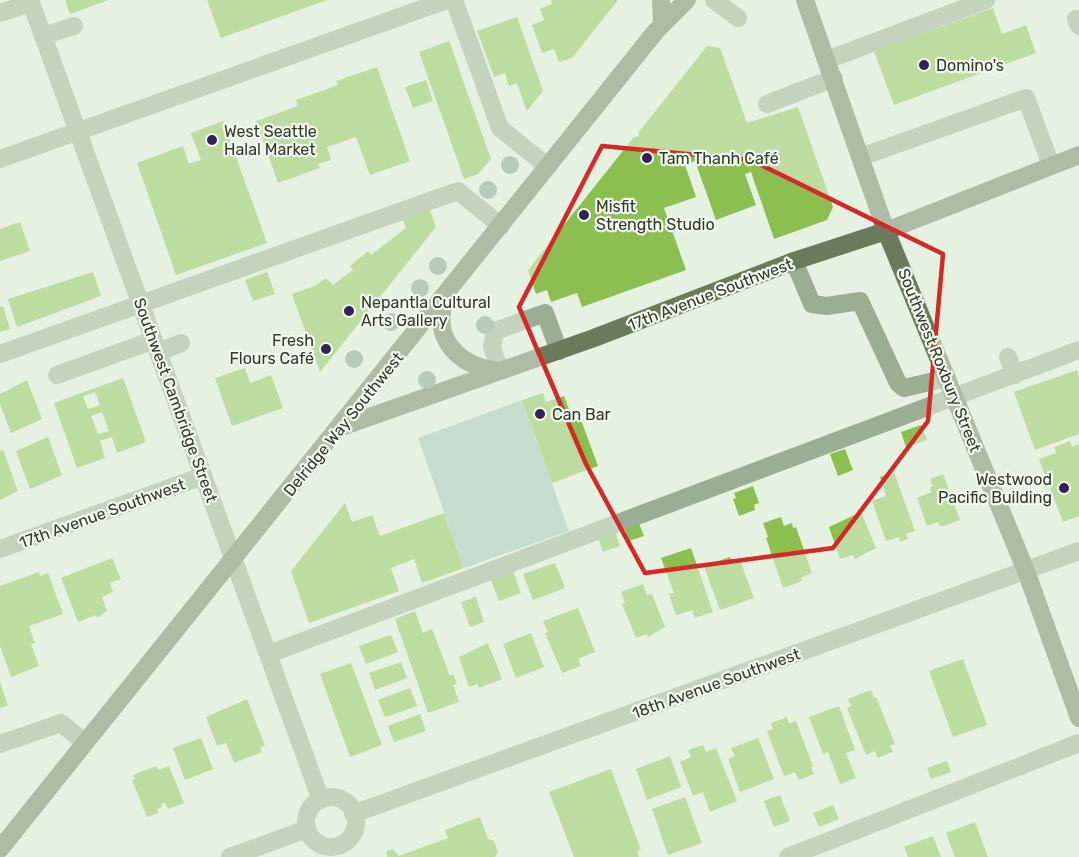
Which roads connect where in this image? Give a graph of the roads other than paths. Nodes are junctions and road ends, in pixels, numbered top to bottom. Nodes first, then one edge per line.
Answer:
1 (447, 0) edge
2 (454, 0) edge
3 (661, 0) edge
4 (687, 0) edge
5 (714, 0) edge
6 (805, 0) edge
7 (986, 0) edge
8 (30, 1) edge
9 (0, 14) edge
10 (738, 18) dead end
11 (662, 23) junction
12 (74, 26) dead end
13 (43, 36) junction
14 (827, 60) junction
15 (834, 78) junction
16 (767, 104) dead end
17 (77, 131) junction
18 (1079, 155) edge
19 (861, 157) junction
20 (0, 159) edge
21 (1052, 165) junction
22 (548, 167) junction
23 (501, 226) junction
24 (886, 231) junction
25 (794, 261) junction
26 (448, 292) junction
27 (141, 304) junction
28 (182, 343) dead end
29 (156, 346) junction
30 (1079, 350) edge
31 (559, 351) junction
32 (0, 354) edge
33 (1008, 357) dead end
34 (500, 371) junction
35 (57, 375) dead end
36 (1015, 375) junction
37 (948, 378) junction
38 (955, 398) junction
39 (340, 428) junction
40 (203, 476) junction
41 (0, 549) edge
42 (1079, 551) edge
43 (234, 559) junction
44 (1026, 571) junction
45 (269, 654) junction
46 (1079, 718) edge
47 (86, 743) junction
48 (1079, 743) edge
49 (0, 744) edge
50 (321, 800) junction
51 (353, 814) junction
52 (307, 829) junction
53 (0, 849) edge
54 (340, 851) edge
55 (230, 857) edge
56 (788, 857) edge

1 - 17 street
2 - 22 street
3 - 11 main road
4 - 11 main road, Delridge Way Southwest
5 - 10 street
6 - 14 main road, Southwest Roxbury Street
7 - 14 street
8 - 9 street
8 - 13 street, Southwest Cambridge Street
11 - 22 main road, Delridge Way Southwest
12 - 13 street
13 - 17 street, Southwest Cambridge Street
14 - 15 main road, Southwest Roxbury Street
15 - 16 street
15 - 19 main road, Southwest Roxbury Street
17 - 20 street
17 - 27 street, Southwest Cambridge Street
18 - 21 main road, 17th Avenue Southwest
19 - 21 street
19 - 24 main road, Southwest Roxbury Street
21 - 24 main road, 17th Avenue Southwest
22 - 23 main road, Delridge Way Southwest
23 - 26 main road, Delridge Way Southwest
23 - 27 street
24 - 25 main road, 17th Avenue Southwest
24 - 37 main road, Southwest Roxbury Street
25 - 31 main road, 17th Avenue Southwest
25 - 37 street
26 - 34 main road
26 - 39 main road, Delridge Way Southwest
27 - 29 street, Southwest Cambridge Street
27 - 32 street
28 - 29 street
29 - 35 street
29 - 40 street, Southwest Cambridge Street
30 - 36 street
31 - 34 main road, 17th Avenue Southwest
31 - 34 street
33 - 36 street
34 - 39 main road, 17th Avenue Southwest
36 - 38 street
37 - 38 main road, Southwest Roxbury Street
38 - 44 main road, Southwest Roxbury Street
38 - 45 street
39 - 43 main road, Delridge Way Southwest
40 - 41 street, 17th Avenue Southwest
40 - 43 street, Southwest Cambridge Street
42 - 44 street, 18th Avenue Southwest
43 - 45 street, Southwest Cambridge Street
43 - 47 main road, Delridge Way Southwest
44 - 46 main road, Southwest Roxbury Street
44 - 51 street, 18th Avenue Southwest
45 - 50 street, Southwest Cambridge Street
47 - 49 street
47 - 53 main road, Delridge Way Southwest
48 - 56 street
50 - 51 street
50 - 52 street
51 - 54 street
52 - 54 street
52 - 55 street

